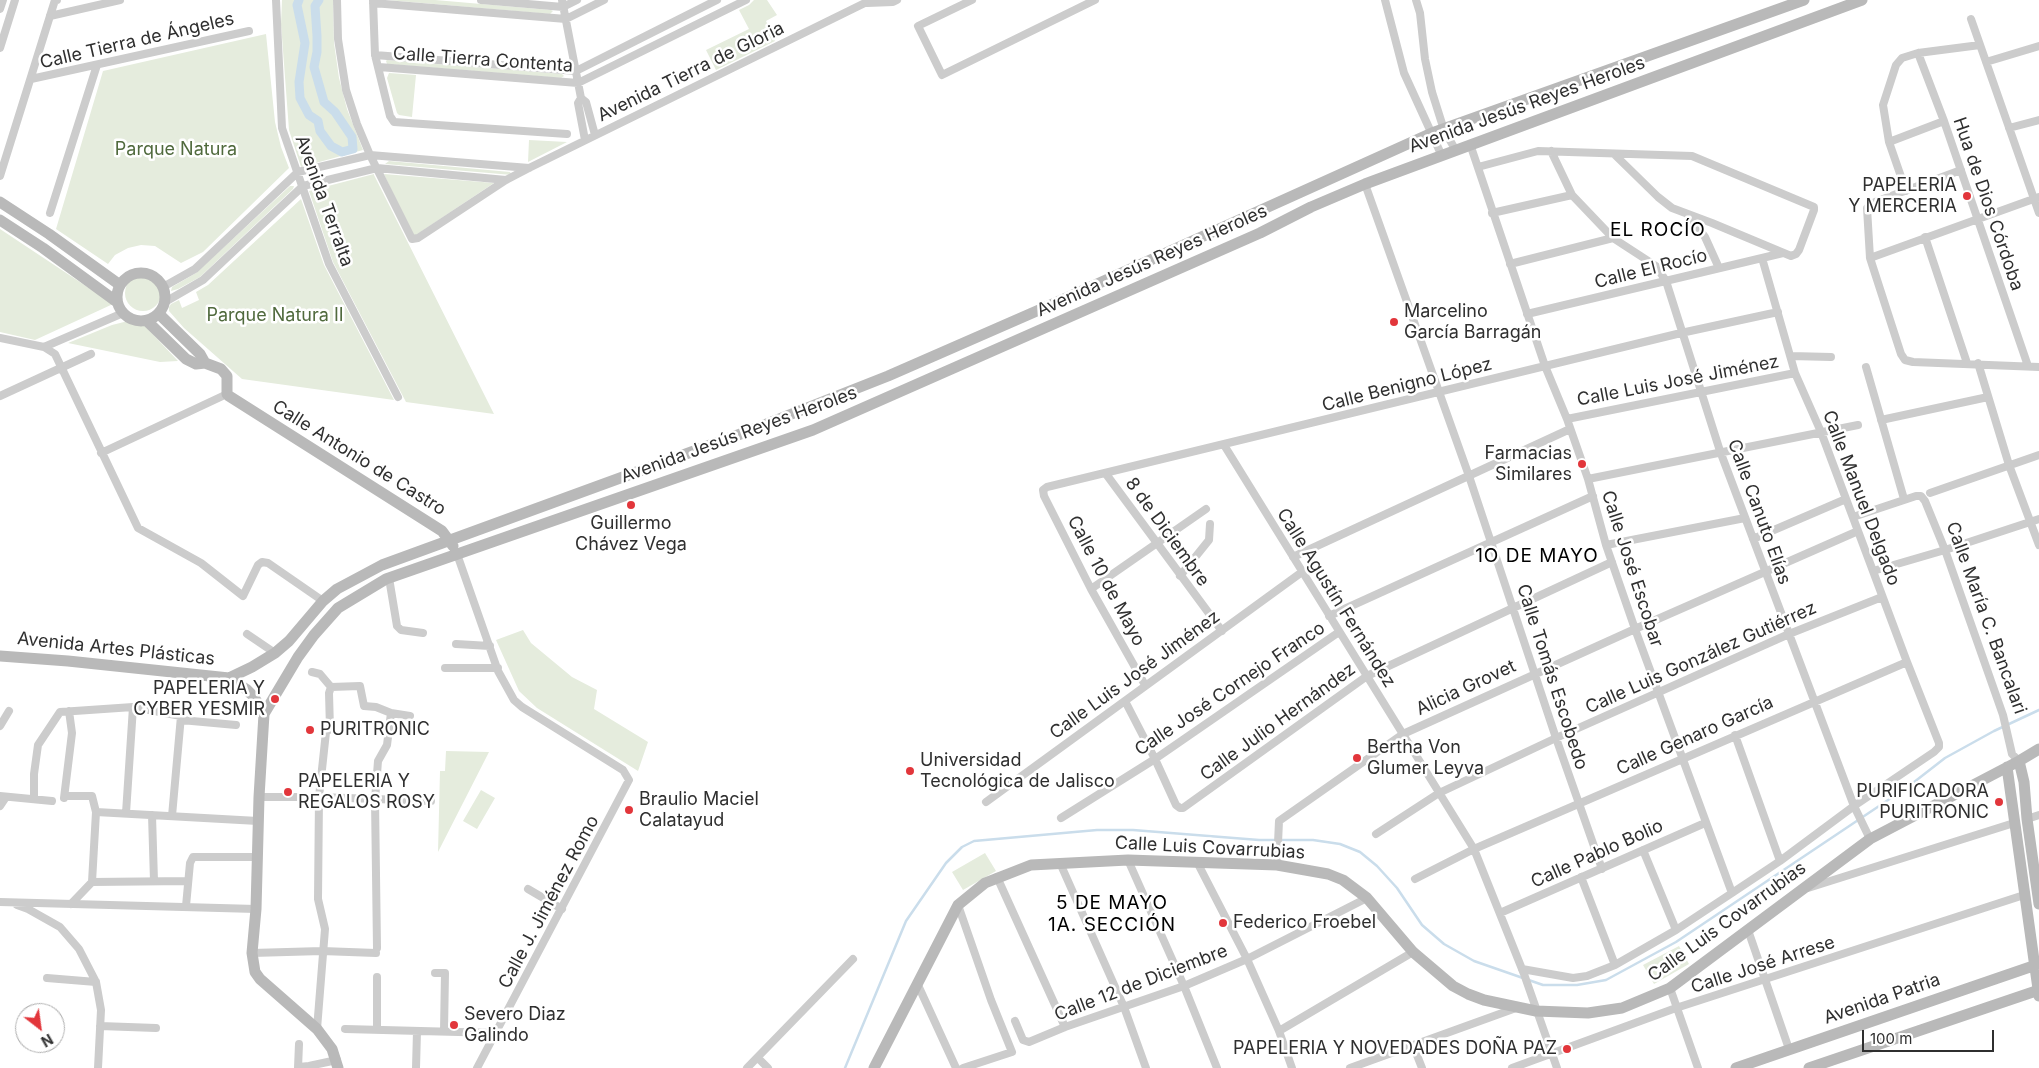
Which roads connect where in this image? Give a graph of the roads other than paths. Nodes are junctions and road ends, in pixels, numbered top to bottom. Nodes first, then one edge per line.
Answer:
1 (3, 0) edge
2 (15, 0) edge
3 (57, 0) edge
4 (120, 0) edge
5 (276, 0) edge
6 (338, 0) edge
7 (481, 0) edge
8 (577, 0) edge
9 (604, 0) edge
10 (716, 0) edge
11 (746, 0) edge
12 (851, 0) edge
13 (897, 0) edge
14 (972, 0) edge
15 (1385, 0) edge
16 (1416, 0) edge
17 (1804, 0) edge
18 (1862, 0) edge
19 (868, 1) edge
20 (1092, 1) edge
21 (373, 2) edge
22 (563, 3) edge
23 (0, 9) edge
24 (855, 9) junction
25 (50, 16) junction
26 (566, 19) junction
27 (1971, 19) dead end
28 (3, 25) edge
29 (249, 31) dead end
30 (1980, 45) junction
31 (2039, 46) edge
32 (0, 48) edge
33 (1918, 53) junction
34 (375, 55) junction
35 (1986, 62) junction
36 (97, 65) junction
37 (378, 67) junction
38 (576, 72) junction
39 (31, 80) junction
40 (578, 83) junction
41 (581, 98) junction
42 (2039, 120) edge
43 (1944, 121) junction
44 (2009, 128) junction
45 (1438, 132) junction
46 (567, 134) dead end
47 (595, 135) junction
48 (585, 140) junction
49 (1889, 142) junction
50 (1470, 144) junction
51 (1455, 149) junction
52 (1551, 151) junction
53 (1441, 154) junction
54 (1614, 154) junction
55 (370, 155) junction
56 (1478, 167) junction
57 (376, 168) junction
58 (529, 168) junction
59 (1961, 170) junction
60 (298, 172) junction
61 (0, 176) edge
62 (506, 180) junction
63 (1365, 184) junction
64 (303, 186) junction
65 (1906, 190) junction
66 (1572, 195) junction
67 (2036, 198) edge
68 (0, 202) edge
69 (50, 213) dead end
70 (1492, 213) junction
71 (2039, 213) edge
72 (1688, 215) junction
73 (1978, 218) junction
74 (0, 220) edge
75 (49, 234) junction
76 (1925, 237) junction
77 (1613, 238) junction
78 (43, 248) junction
79 (1783, 253) junction
80 (1762, 258) junction
81 (1870, 258) junction
82 (1510, 264) junction
83 (1719, 268) junction
84 (1666, 281) junction
85 (120, 285) junction
86 (163, 287) junction
87 (117, 302) junction
88 (165, 302) junction
89 (1778, 312) junction
90 (122, 313) junction
91 (158, 314) junction
92 (1527, 314) junction
93 (147, 321) junction
94 (1681, 333) junction
95 (0, 338) edge
96 (44, 347) junction
97 (91, 354) dead end
98 (1791, 356) junction
99 (1831, 357) dead end
100 (205, 363) junction
101 (1967, 363) junction
102 (1978, 363) junction
103 (1544, 366) junction
104 (2028, 366) junction
105 (62, 367) junction
106 (1866, 367) dead end
107 (2039, 367) edge
108 (1795, 373) junction
109 (888, 376) junction
110 (1700, 391) junction
111 (1439, 393) junction
112 (227, 394) junction
113 (894, 395) junction
114 (0, 396) edge
115 (398, 397) dead end
116 (1988, 397) junction
117 (1567, 419) junction
118 (1882, 420) junction
119 (1858, 425) dead end
120 (1570, 430) junction
121 (1820, 432) junction
122 (1224, 445) junction
123 (1720, 451) junction
124 (101, 452) junction
125 (2039, 455) edge
126 (2010, 465) junction
127 (1106, 474) junction
128 (1468, 476) junction
129 (1588, 479) junction
130 (1043, 490) joint
131 (1930, 493) dead end
132 (1592, 496) junction
133 (1846, 499) junction
134 (1904, 499) junction
135 (1206, 509) dead end
136 (1853, 517) junction
137 (1745, 518) junction
138 (2039, 519) edge
139 (2030, 522) junction
140 (1210, 524) dead end
141 (1858, 531) junction
142 (1753, 539) junction
143 (450, 540) junction
144 (1491, 541) junction
145 (1156, 544) junction
146 (1606, 545) junction
147 (2039, 545) edge
148 (1945, 550) junction
149 (457, 554) junction
150 (1293, 557) junction
151 (1612, 562) junction
152 (1872, 571) junction
153 (1302, 572) junction
154 (1765, 572) junction
155 (1180, 576) junction
156 (389, 578) junction
157 (1091, 589) junction
158 (1882, 597) junction
159 (323, 601) junction
160 (1513, 608) junction
161 (1329, 616) junction
162 (1635, 629) junction
163 (1222, 631) junction
164 (1339, 632) junction
165 (423, 633) dead end
166 (247, 634) dead end
167 (1789, 634) junction
168 (456, 644) dead end
169 (490, 646) junction
170 (275, 653) junction
171 (0, 656) edge
172 (1907, 662) junction
173 (445, 668) dead end
174 (498, 668) junction
175 (312, 672) dead end
176 (1534, 674) junction
177 (1367, 676) junction
178 (229, 678) junction
179 (1145, 685) junction
180 (331, 687) junction
181 (1658, 693) junction
182 (1815, 700) junction
183 (1125, 701) junction
184 (133, 707) junction
185 (69, 710) junction
186 (9, 711) dead end
187 (391, 713) junction
188 (264, 714) junction
189 (410, 716) dead end
190 (181, 718) junction
191 (236, 725) dead end
192 (0, 726) edge
193 (1403, 734) junction
194 (1735, 735) junction
195 (1556, 738) junction
196 (2039, 749) edge
197 (2014, 754) junction
198 (1681, 758) junction
199 (1155, 759) junction
200 (2007, 767) junction
201 (627, 775) joint
202 (1439, 793) junction
203 (3, 796) edge
204 (259, 797) junction
205 (319, 797) junction
206 (34, 799) junction
207 (374, 800) junction
208 (52, 801) dead end
209 (431, 801) dead end
210 (986, 802) dead end
211 (1578, 804) junction
212 (0, 806) edge
213 (1855, 808) junction
214 (96, 812) junction
215 (126, 813) junction
216 (152, 815) junction
217 (2039, 815) edge
218 (172, 816) junction
219 (1061, 818) dead end
220 (2027, 819) junction
221 (258, 821) junction
222 (1705, 823) junction
223 (2014, 824) junction
224 (1376, 834) dead end
225 (1867, 834) junction
226 (1474, 849) junction
227 (1643, 850) junction
228 (257, 857) junction
229 (1128, 860) junction
230 (1277, 860) junction
231 (1780, 861) junction
232 (1197, 862) junction
233 (1060, 863) junction
234 (1602, 868) junction
235 (997, 877) junction
236 (1581, 877) junction
237 (1415, 879) dead end
238 (154, 881) junction
239 (188, 881) junction
240 (92, 882) junction
241 (528, 889) dead end
242 (2038, 890) edge
243 (1798, 891) junction
244 (1732, 893) junction
245 (2024, 895) junction
246 (1367, 898) junction
247 (4, 902) edge
248 (71, 904) junction
249 (2039, 904) edge
250 (958, 905) junction
251 (186, 906) junction
252 (256, 909) junction
253 (562, 909) junction
254 (1500, 913) junction
255 (1676, 930) junction
256 (1748, 930) junction
257 (322, 951) junction
258 (1414, 952) junction
259 (252, 953) junction
260 (1247, 958) junction
261 (853, 960) dead end
262 (1615, 965) junction
263 (2037, 965) edge
264 (1523, 972) junction
265 (435, 973) dead end
266 (377, 977) dead end
267 (47, 978) dead end
268 (1764, 981) junction
269 (96, 982) junction
270 (917, 983) junction
271 (1184, 986) junction
272 (1670, 988) junction
273 (2039, 992) edge
274 (1124, 1006) junction
275 (1518, 1007) junction
276 (1536, 1008) junction
277 (1676, 1008) junction
278 (1015, 1022) dead end
279 (100, 1026) junction
280 (1065, 1027) junction
281 (156, 1028) dead end
282 (345, 1029) dead end
283 (377, 1029) junction
284 (317, 1030) junction
285 (444, 1031) junction
286 (417, 1032) junction
287 (1279, 1032) junction
288 (496, 1033) junction
289 (299, 1044) dead end
290 (1413, 1045) junction
291 (1789, 1049) junction
292 (1552, 1054) junction
293 (758, 1058) junction
294 (337, 1064) edge
295 (298, 1067) edge
296 (98, 1068) edge
297 (416, 1068) edge
298 (477, 1068) edge
299 (747, 1068) edge
300 (768, 1068) edge
301 (874, 1068) edge
302 (956, 1068) edge
303 (963, 1068) edge
304 (1146, 1068) edge
305 (1218, 1068) edge
306 (1292, 1068) edge
307 (1350, 1068) edge
308 (1422, 1068) edge
309 (1512, 1068) edge
310 (1557, 1068) edge
311 (1698, 1068) edge
312 (1736, 1068) edge
313 (1809, 1068) edge

1 - 23 street
2 - 28 street
3 - 25 street
4 - 25 street
5 - 60 street, Avenida Terralta
6 - 55 street
7 - 22 street
8 - 22 street
9 - 26 street
10 - 38 street, Calle Tierra Contenta
11 - 40 street, Calle Tierra Contenta
12 - 24 street
13 - 19 street, Avenida Tierra de Gloria
14 - 20 street
15 - 45 street
16 - 45 street
17 - 45 street, Avenida Jesús Reyes Heroles
18 - 50 street, Avenida Jesús Reyes Heroles
19 - 24 street, Avenida Tierra de Gloria
21 - 26 street
21 - 34 street
22 - 26 street
24 - 47 street, Avenida Tierra de Gloria
25 - 39 street
26 - 38 street
27 - 30 street
28 - 32 street
29 - 36 street, Calle Tierra de Ángeles
30 - 33 street
30 - 35 street
31 - 35 street
33 - 43 street, Hua de Dios Córdoba
33 - 49 street
34 - 37 street
34 - 38 street, Calle Tierra Contenta
35 - 44 street
36 - 39 street, Calle Tierra de Ángeles
36 - 69 street
37 - 40 street, Calle Tierra Contenta
37 - 46 street
38 - 40 street
39 - 61 street
40 - 41 street
41 - 47 street
41 - 48 street
42 - 44 street
43 - 49 street
43 - 59 street, Hua de Dios Córdoba
44 - 67 street
45 - 51 street
45 - 53 street
45 - 109 street, Avenida Jesús Reyes Heroles
47 - 48 street, Avenida Tierra de Gloria
48 - 58 street, Avenida Tierra de Gloria
49 - 65 street
50 - 51 street, Avenida Jesús Reyes Heroles
50 - 56 street, Calle José Escobar
51 - 53 street, Avenida Jesús Reyes Heroles
52 - 54 street
52 - 56 street
52 - 66 street
53 - 63 street, Avenida Jesús Reyes Heroles
54 - 72 street
54 - 79 street
55 - 57 street
55 - 58 street
55 - 60 street
56 - 70 street, Calle José Escobar
57 - 62 street
57 - 62 street, Avenida Tierra de Gloria
57 - 64 street
58 - 62 street, Avenida Tierra de Gloria
59 - 65 street
59 - 73 street, Hua de Dios Córdoba
60 - 64 street, Avenida Terralta
60 - 86 street
63 - 111 street, Calle Tomás Escobedo
63 - 113 street, Avenida Jesús Reyes Heroles
64 - 88 street
64 - 115 street, Avenida Terralta
65 - 81 street
66 - 70 street
66 - 77 street
67 - 71 street
67 - 73 street
68 - 75 street
70 - 82 street, Calle José Escobar
72 - 79 street
72 - 83 street
73 - 76 street
73 - 104 street, Hua de Dios Córdoba
74 - 78 street
75 - 78 street
75 - 85 street
76 - 81 street
76 - 101 street
77 - 82 street
77 - 84 street
78 - 87 street
79 - 80 street, Calle El Rocío
80 - 83 street, Calle El Rocío
80 - 89 street, Calle Manuel Delgado
81 - 101 street
82 - 92 street, Calle José Escobar
83 - 84 street, Calle El Rocío
84 - 92 street, Calle El Rocío
84 - 94 street, Calle Canuto Elías
85 - 86 street
85 - 87 street
86 - 88 street
87 - 90 street
88 - 91 street
89 - 94 street, Calle Benigno López
89 - 98 street, Calle Manuel Delgado
90 - 93 street
90 - 96 street
91 - 93 street
91 - 100 street
92 - 103 street, Calle José Escobar
93 - 100 street
94 - 103 street, Calle Benigno López
94 - 110 street, Calle Canuto Elías
95 - 96 street
96 - 105 street
97 - 105 street
98 - 99 street
98 - 108 street, Calle Manuel Delgado
100 - 112 street
101 - 102 street
102 - 104 street
102 - 116 street
103 - 111 street, Calle Benigno López
103 - 117 street, Calle José Escobar
104 - 107 street
105 - 114 street
105 - 124 street
106 - 118 street
108 - 110 street, Calle Luis José Jiménez
108 - 121 street, Calle Manuel Delgado
109 - 113 street
109 - 143 street, Avenida Jesús Reyes Heroles
110 - 117 street, Calle Luis José Jiménez
110 - 123 street, Calle Canuto Elías
111 - 122 street, Calle Benigno López
111 - 128 street, Calle Tomás Escobedo
112 - 124 street
112 - 143 street, Calle Antonio de Castro
113 - 149 street, Avenida Jesús Reyes Heroles
116 - 118 street
116 - 126 street
117 - 120 street, Calle José Escobar
118 - 134 street
119 - 121 street
120 - 128 street, Calle Luis José Jiménez
120 - 129 street, Calle José Escobar
121 - 123 street
121 - 133 street, Calle Manuel Delgado
122 - 127 street, Calle Benigno López
122 - 150 street, Calle Agustín Fernández
123 - 129 street
123 - 137 street, Calle Canuto Elías
124 - 159 street
125 - 126 street
126 - 131 street
126 - 139 street
127 - 130 street, Calle Benigno López
127 - 145 street, 8 de Diciembre
128 - 144 street, Calle Tomás Escobedo
128 - 150 street, Calle Luis José Jiménez
129 - 132 street, Calle José Escobar
130 - 157 street, Calle 10 de Mayo
132 - 144 street, Calle José Cornejo Franco
132 - 146 street, Calle José Escobar
133 - 136 street, Calle Manuel Delgado
133 - 142 street
134 - 136 street
134 - 148 street, Calle María C. Bancalari
135 - 145 street
136 - 141 street, Calle Manuel Delgado
137 - 142 street, Calle Canuto Elías
137 - 146 street
138 - 139 street
139 - 147 street
139 - 148 street
140 - 155 street
141 - 152 street, Calle Manuel Delgado
141 - 154 street, Alicia Grovet
142 - 154 street, Calle Canuto Elías
143 - 149 street, Calle Antonio de Castro
143 - 159 street, Avenida Artes Plásticas
144 - 160 street, Calle Tomás Escobedo
144 - 161 street, Calle José Cornejo Franco
145 - 155 street, 8 de Diciembre
145 - 157 street
146 - 151 street, Calle José Escobar
148 - 152 street
148 - 197 street, Calle María C. Bancalari
149 - 156 street
149 - 169 street, Calle Antonio de Castro
150 - 153 street, Calle Agustín Fernández
151 - 160 street, Calle Julio Hernández
151 - 162 street, Calle José Escobar
152 - 158 street, Calle Manuel Delgado
153 - 161 street, Calle Agustín Fernández
153 - 163 street, Calle Luis José Jiménez
154 - 162 street, Alicia Grovet
154 - 167 street, Calle Canuto Elías
155 - 163 street, 8 de Diciembre
156 - 165 street
156 - 188 street
157 - 179 street, Calle 10 de Mayo
158 - 167 street, Calle Luis González Gutiérrez
158 - 172 street, Calle Manuel Delgado
159 - 170 street, Avenida Artes Plásticas
160 - 176 street, Calle Tomás Escobedo
160 - 177 street, Calle Julio Hernández
161 - 164 street, Calle Agustín Fernández
162 - 176 street, Alicia Grovet
162 - 181 street, Calle José Escobar
163 - 179 street, Calle Luis José Jiménez
164 - 177 street, Calle Agustín Fernández
164 - 199 street, Calle José Cornejo Franco
166 - 170 street
167 - 181 street, Calle Luis González Gutiérrez
167 - 182 street, Calle Canuto Elías
168 - 169 street
169 - 174 street, Calle Antonio de Castro
170 - 178 street, Avenida Artes Plásticas
171 - 178 street, Avenida Artes Plásticas
172 - 182 street, Calle Genaro García
172 - 213 street, Calle Manuel Delgado
173 - 174 street
174 - 201 street, Calle Antonio de Castro
175 - 180 street
176 - 193 street, Alicia Grovet
176 - 195 street, Calle Tomás Escobedo
177 - 193 street, Calle Agustín Fernández
177 - 199 street, Calle Julio Hernández
178 - 188 street, Avenida Artes Plásticas
179 - 183 street, Calle Luis José Jiménez
180 - 187 street
180 - 205 street
181 - 195 street, Calle Luis González Gutiérrez
181 - 198 street, Calle José Escobar
182 - 194 street, Calle Genaro García
182 - 213 street, Calle Canuto Elías
183 - 199 street
183 - 210 street, Calle Luis José Jiménez
184 - 185 street
184 - 190 street
184 - 215 street
185 - 206 street
185 - 214 street
186 - 192 street
187 - 189 street
187 - 207 street
188 - 204 street
190 - 191 street
190 - 218 street
193 - 202 street, Calle Agustín Fernández
193 - 230 street, Alicia Grovet
194 - 198 street, Calle Genaro García
194 - 231 street
195 - 202 street, Calle Luis González Gutiérrez
195 - 211 street, Calle Tomás Escobedo
196 - 197 street, Calle Luis Covarrubias
197 - 200 street, Calle Luis Covarrubias
197 - 220 street, Calle María C. Bancalari
198 - 211 street, Calle Genaro García
198 - 222 street, Calle José Escobar
199 - 219 street, Calle José Cornejo Franco
200 - 223 street
200 - 225 street, Calle Luis Covarrubias
201 - 253 street, Calle J. Jiménez Romo
202 - 224 street, Calle Luis González Gutiérrez
202 - 226 street, Calle Agustín Fernández
203 - 206 street
203 - 212 street
204 - 205 street
204 - 221 street
205 - 207 street
205 - 257 street
206 - 208 street
207 - 209 street
207 - 257 street
211 - 226 street, Calle Genaro García
211 - 234 street, Calle Tomás Escobedo
213 - 225 street, Calle Canuto Elías
213 - 231 street
214 - 215 street
214 - 240 street
215 - 216 street
216 - 218 street
216 - 238 street
217 - 220 street
218 - 221 street
220 - 242 street, Calle María C. Bancalari
221 - 228 street
222 - 227 street, Calle Pablo Bolio
222 - 244 street, Calle José Escobar
223 - 243 street
223 - 245 street
225 - 243 street, Calle Luis Covarrubias
226 - 237 street, Calle Genaro García
226 - 254 street, Calle Agustín Fernández
227 - 234 street, Calle Pablo Bolio
227 - 255 street
228 - 239 street
228 - 252 street
229 - 232 street, Calle Luis Covarrubias
229 - 233 street, Calle Luis Covarrubias
229 - 271 street
230 - 232 street, Calle Luis Covarrubias
230 - 246 street, Calle Luis Covarrubias
231 - 244 street
232 - 260 street
233 - 235 street, Calle Luis Covarrubias
233 - 274 street
234 - 236 street, Calle Pablo Bolio
235 - 250 street, Calle Luis Covarrubias
235 - 280 street
236 - 254 street, Calle Pablo Bolio
236 - 262 street
238 - 239 street
238 - 240 street
239 - 251 street
240 - 248 street
241 - 253 street
242 - 249 street, Calle María C. Bancalari
243 - 256 street, Calle Luis Covarrubias
244 - 255 street
245 - 263 street
245 - 268 street, Calle José Arrese
246 - 258 street, Calle Luis Covarrubias
246 - 260 street, Calle 12 de Diciembre
247 - 248 street
247 - 269 street
248 - 251 street
250 - 270 street, Calle Luis Covarrubias
250 - 303 street
251 - 252 street
252 - 259 street
253 - 288 street, Calle J. Jiménez Romo
254 - 264 street, Calle Agustín Fernández
255 - 262 street
256 - 268 street
256 - 272 street, Calle Luis Covarrubias
257 - 259 street
257 - 284 street
258 - 275 street, Calle Luis Covarrubias
258 - 287 street
259 - 284 street
260 - 271 street, Calle 12 de Diciembre
260 - 287 street
261 - 293 street
262 - 264 street
263 - 273 street
263 - 291 street, Avenida Patria
264 - 276 street, Calle Agustín Fernández
265 - 285 street
266 - 283 street
267 - 269 street
268 - 277 street, Calle José Arrese
268 - 291 street
269 - 279 street
270 - 301 street, Calle Luis Covarrubias
270 - 302 street
271 - 274 street, Calle 12 de Diciembre
271 - 305 street
272 - 276 street, Calle Luis Covarrubias
272 - 277 street
273 - 313 street
274 - 280 street, Calle 12 de Diciembre
274 - 304 street
275 - 276 street, Calle Luis Covarrubias
275 - 290 street
276 - 292 street, Calle Agustín Fernández
277 - 292 street, Calle José Arrese
277 - 311 street
278 - 280 street, Calle 12 de Diciembre
279 - 281 street
279 - 296 street
282 - 283 street
283 - 286 street
284 - 294 street
285 - 286 street
285 - 288 street
286 - 297 street
287 - 306 street
288 - 298 street, Calle J. Jiménez Romo
289 - 295 street
290 - 307 street
290 - 308 street
291 - 312 street, Avenida Patria
292 - 309 street, Calle José Arrese
292 - 310 street, Calle Agustín Fernández
293 - 299 street
293 - 300 street
294 - 295 street

